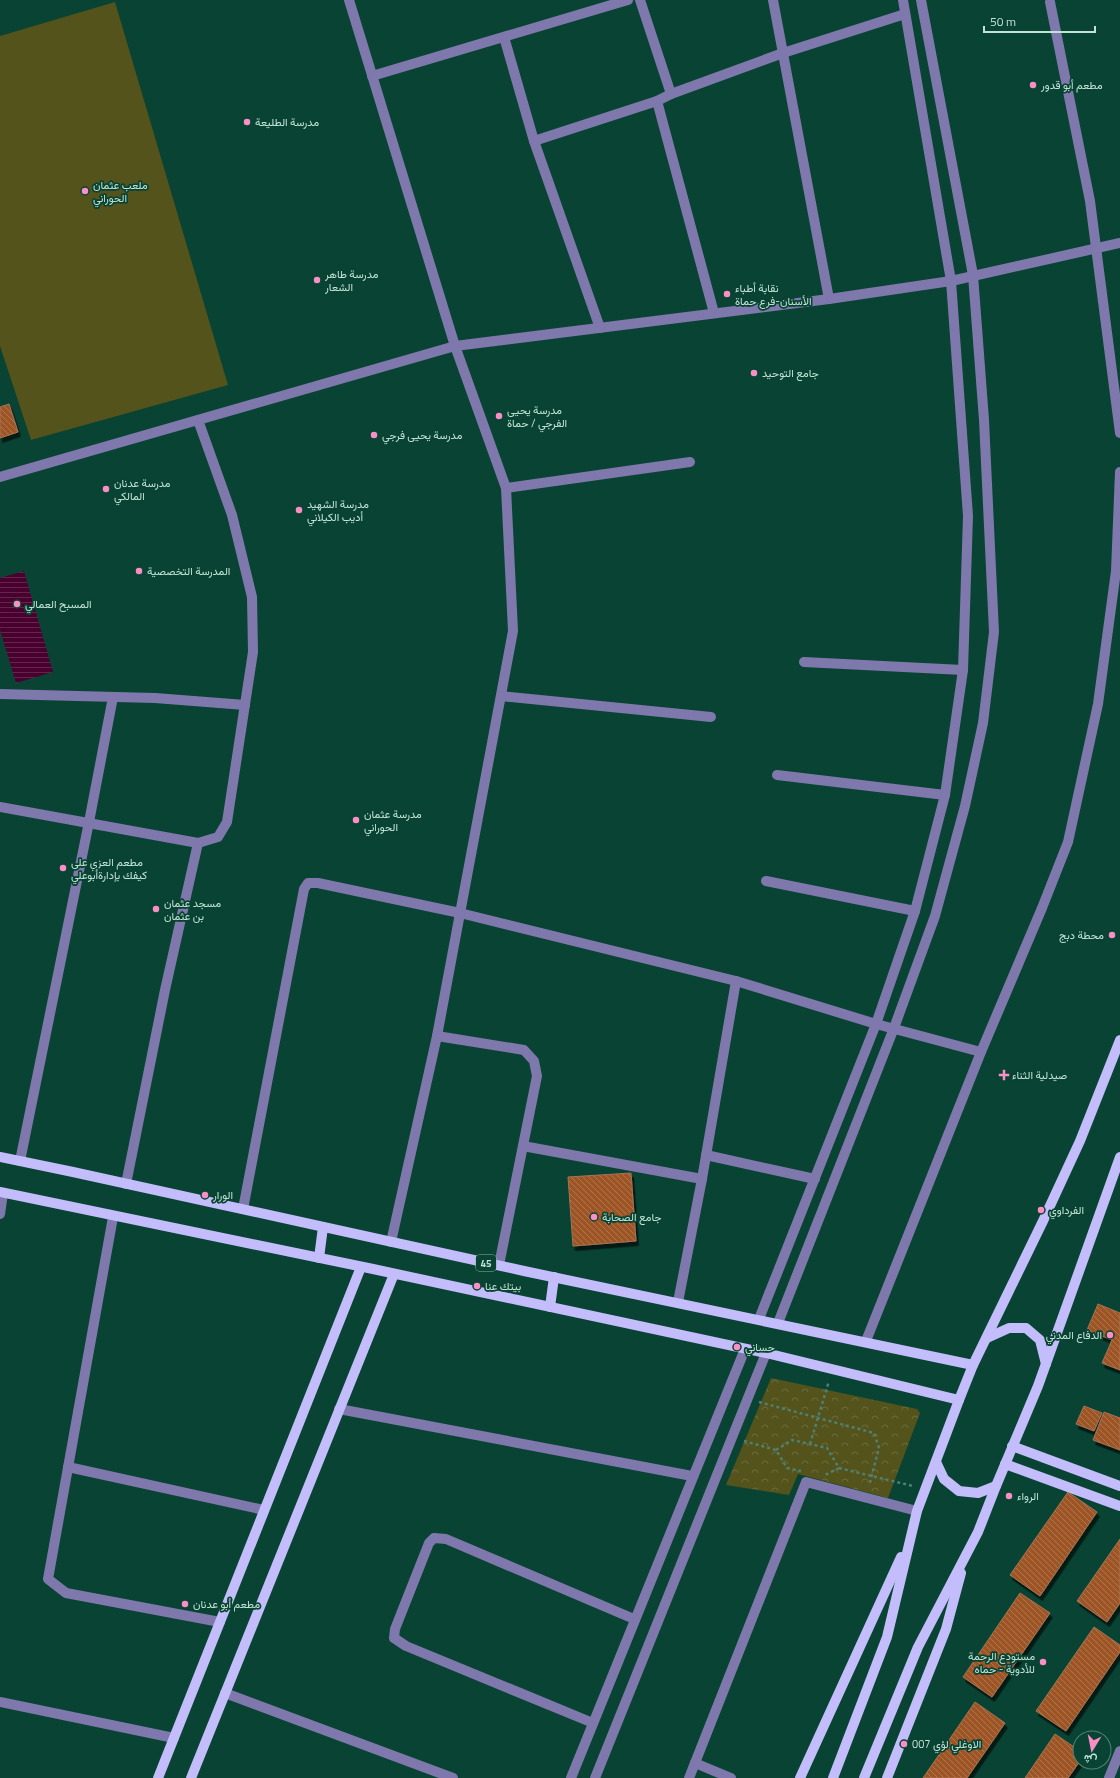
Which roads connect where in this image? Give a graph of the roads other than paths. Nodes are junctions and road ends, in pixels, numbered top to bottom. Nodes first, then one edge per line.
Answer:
1 (349, 0) edge
2 (628, 0) edge
3 (640, 0) edge
4 (773, 0) edge
5 (902, 0) edge
6 (921, 0) edge
7 (1050, 2) dead end
8 (905, 14) junction
9 (504, 37) junction
10 (783, 54) junction
11 (372, 76) junction
12 (671, 94) junction
13 (657, 101) junction
14 (534, 141) junction
15 (1120, 243) edge
16 (1096, 248) junction
17 (973, 275) junction
18 (951, 281) junction
19 (829, 299) junction
20 (714, 313) junction
21 (600, 328) junction
22 (455, 346) junction
23 (198, 420) junction
24 (1120, 433) edge
25 (690, 462) dead end
26 (1120, 472) edge
27 (0, 477) edge
28 (506, 488) junction
29 (804, 662) dead end
30 (963, 670) junction
31 (0, 694) edge
32 (501, 696) junction
33 (113, 697) junction
34 (245, 705) junction
35 (711, 717) dead end
36 (777, 775) dead end
37 (945, 795) junction
38 (0, 807) edge
39 (89, 822) junction
40 (198, 843) junction
41 (766, 881) dead end
42 (915, 911) junction
43 (460, 913) junction
44 (736, 982) junction
45 (876, 1024) junction
46 (894, 1028) junction
47 (437, 1036) junction
48 (1120, 1040) edge
49 (981, 1052) junction
50 (523, 1146) junction
51 (706, 1155) junction
52 (1120, 1157) edge
53 (0, 1158) edge
54 (20, 1162) junction
55 (702, 1179) junction
56 (815, 1179) junction
57 (126, 1184) junction
58 (2, 1193) edge
59 (243, 1209) junction
60 (0, 1214) edge
61 (113, 1217) junction
62 (323, 1227) junction
63 (391, 1242) junction
64 (319, 1258) junction
65 (499, 1265) junction
66 (361, 1267) junction
67 (394, 1274) junction
68 (554, 1277) junction
69 (678, 1302) junction
70 (550, 1307) junction
71 (760, 1319) junction
72 (778, 1323) junction
73 (987, 1338) junction
74 (866, 1341) junction
75 (745, 1349) junction
76 (766, 1353) junction
77 (1046, 1364) junction
78 (973, 1365) junction
79 (959, 1400) junction
80 (339, 1409) junction
81 (1012, 1446) junction
82 (936, 1462) junction
83 (1005, 1464) junction
84 (68, 1467) junction
85 (692, 1476) junction
86 (996, 1486) junction
87 (1120, 1486) edge
88 (1120, 1506) edge
89 (264, 1510) junction
90 (917, 1511) junction
91 (911, 1535) junction
92 (965, 1556) junction
93 (634, 1619) junction
94 (220, 1622) junction
95 (225, 1692) junction
96 (0, 1702) edge
97 (593, 1723) junction
98 (174, 1738) junction
99 (1120, 1751) edge
100 (695, 1763) junction
101 (433, 1774) edge
102 (158, 1778) edge
103 (191, 1778) edge
104 (453, 1778) edge
105 (571, 1778) edge
106 (595, 1778) edge
107 (689, 1778) edge
108 (731, 1778) edge
109 (800, 1778) edge
110 (833, 1778) edge
111 (864, 1778) edge
112 (888, 1778) edge
113 (1109, 1778) edge

1 - 11 street
2 - 9 street
3 - 12 street
4 - 10 street
5 - 8 street
6 - 17 street
7 - 16 street
8 - 10 street
8 - 18 street
9 - 11 street
9 - 14 street
10 - 12 street
10 - 19 street
11 - 22 street
12 - 13 street
13 - 14 street
13 - 20 street
14 - 21 street
15 - 16 street
16 - 17 street
16 - 24 street
17 - 18 street
17 - 46 street
18 - 19 street
18 - 30 street
19 - 20 street
20 - 21 street
21 - 22 street
22 - 23 street
22 - 28 street
23 - 27 street
23 - 34 street
25 - 28 street
26 - 49 street
28 - 32 street
29 - 30 street
30 - 37 street
31 - 33 street
32 - 35 street
32 - 43 street
33 - 34 street
33 - 39 street
34 - 40 street
36 - 37 street
37 - 42 street
38 - 39 street
39 - 40 street
39 - 54 street
40 - 57 street
41 - 42 street
42 - 45 street
43 - 44 street
43 - 47 street
43 - 59 street
44 - 45 street
44 - 51 street
45 - 46 street
45 - 56 street
46 - 49 street
46 - 72 street
47 - 50 street
47 - 63 street
48 - 73 main road
49 - 74 street
50 - 55 street
50 - 65 street
51 - 55 street
51 - 56 street
52 - 77 main road
53 - 54 main road, 45
54 - 57 main road, 45
55 - 69 street
56 - 71 street
57 - 59 main road, 45
58 - 60 street
58 - 61 main road
59 - 62 main road, 45
61 - 64 main road
61 - 84 street
62 - 63 main road, 45
62 - 64 main road
63 - 65 main road, 45
64 - 66 main road
65 - 68 main road, 45
66 - 67 main road
66 - 89 main road
67 - 70 main road
67 - 80 main road
68 - 69 main road, 45
68 - 70 main road
69 - 71 main road, 45
70 - 75 main road
71 - 72 main road, 45
72 - 74 main road, 45
73 - 77 main road
73 - 78 main road
74 - 78 main road, 45
75 - 76 main road
75 - 85 street
76 - 79 main road
76 - 106 street
77 - 81 main road
78 - 79 main road
79 - 82 main road
80 - 85 street
80 - 95 main road
81 - 83 main road
81 - 87 main road
82 - 86 main road
82 - 90 main road
83 - 86 main road
83 - 88 main road
84 - 89 street
84 - 94 street
85 - 93 street
86 - 92 main road
89 - 94 main road
90 - 91 main road
90 - 100 street
91 - 109 main road
91 - 110 main road
92 - 111 main road
92 - 112 main road
93 - 97 street
93 - 97 street
94 - 98 main road
95 - 101 street
95 - 103 main road
96 - 98 street
97 - 105 street
98 - 102 main road
99 - 113 street
100 - 107 street
100 - 108 street
101 - 104 street

